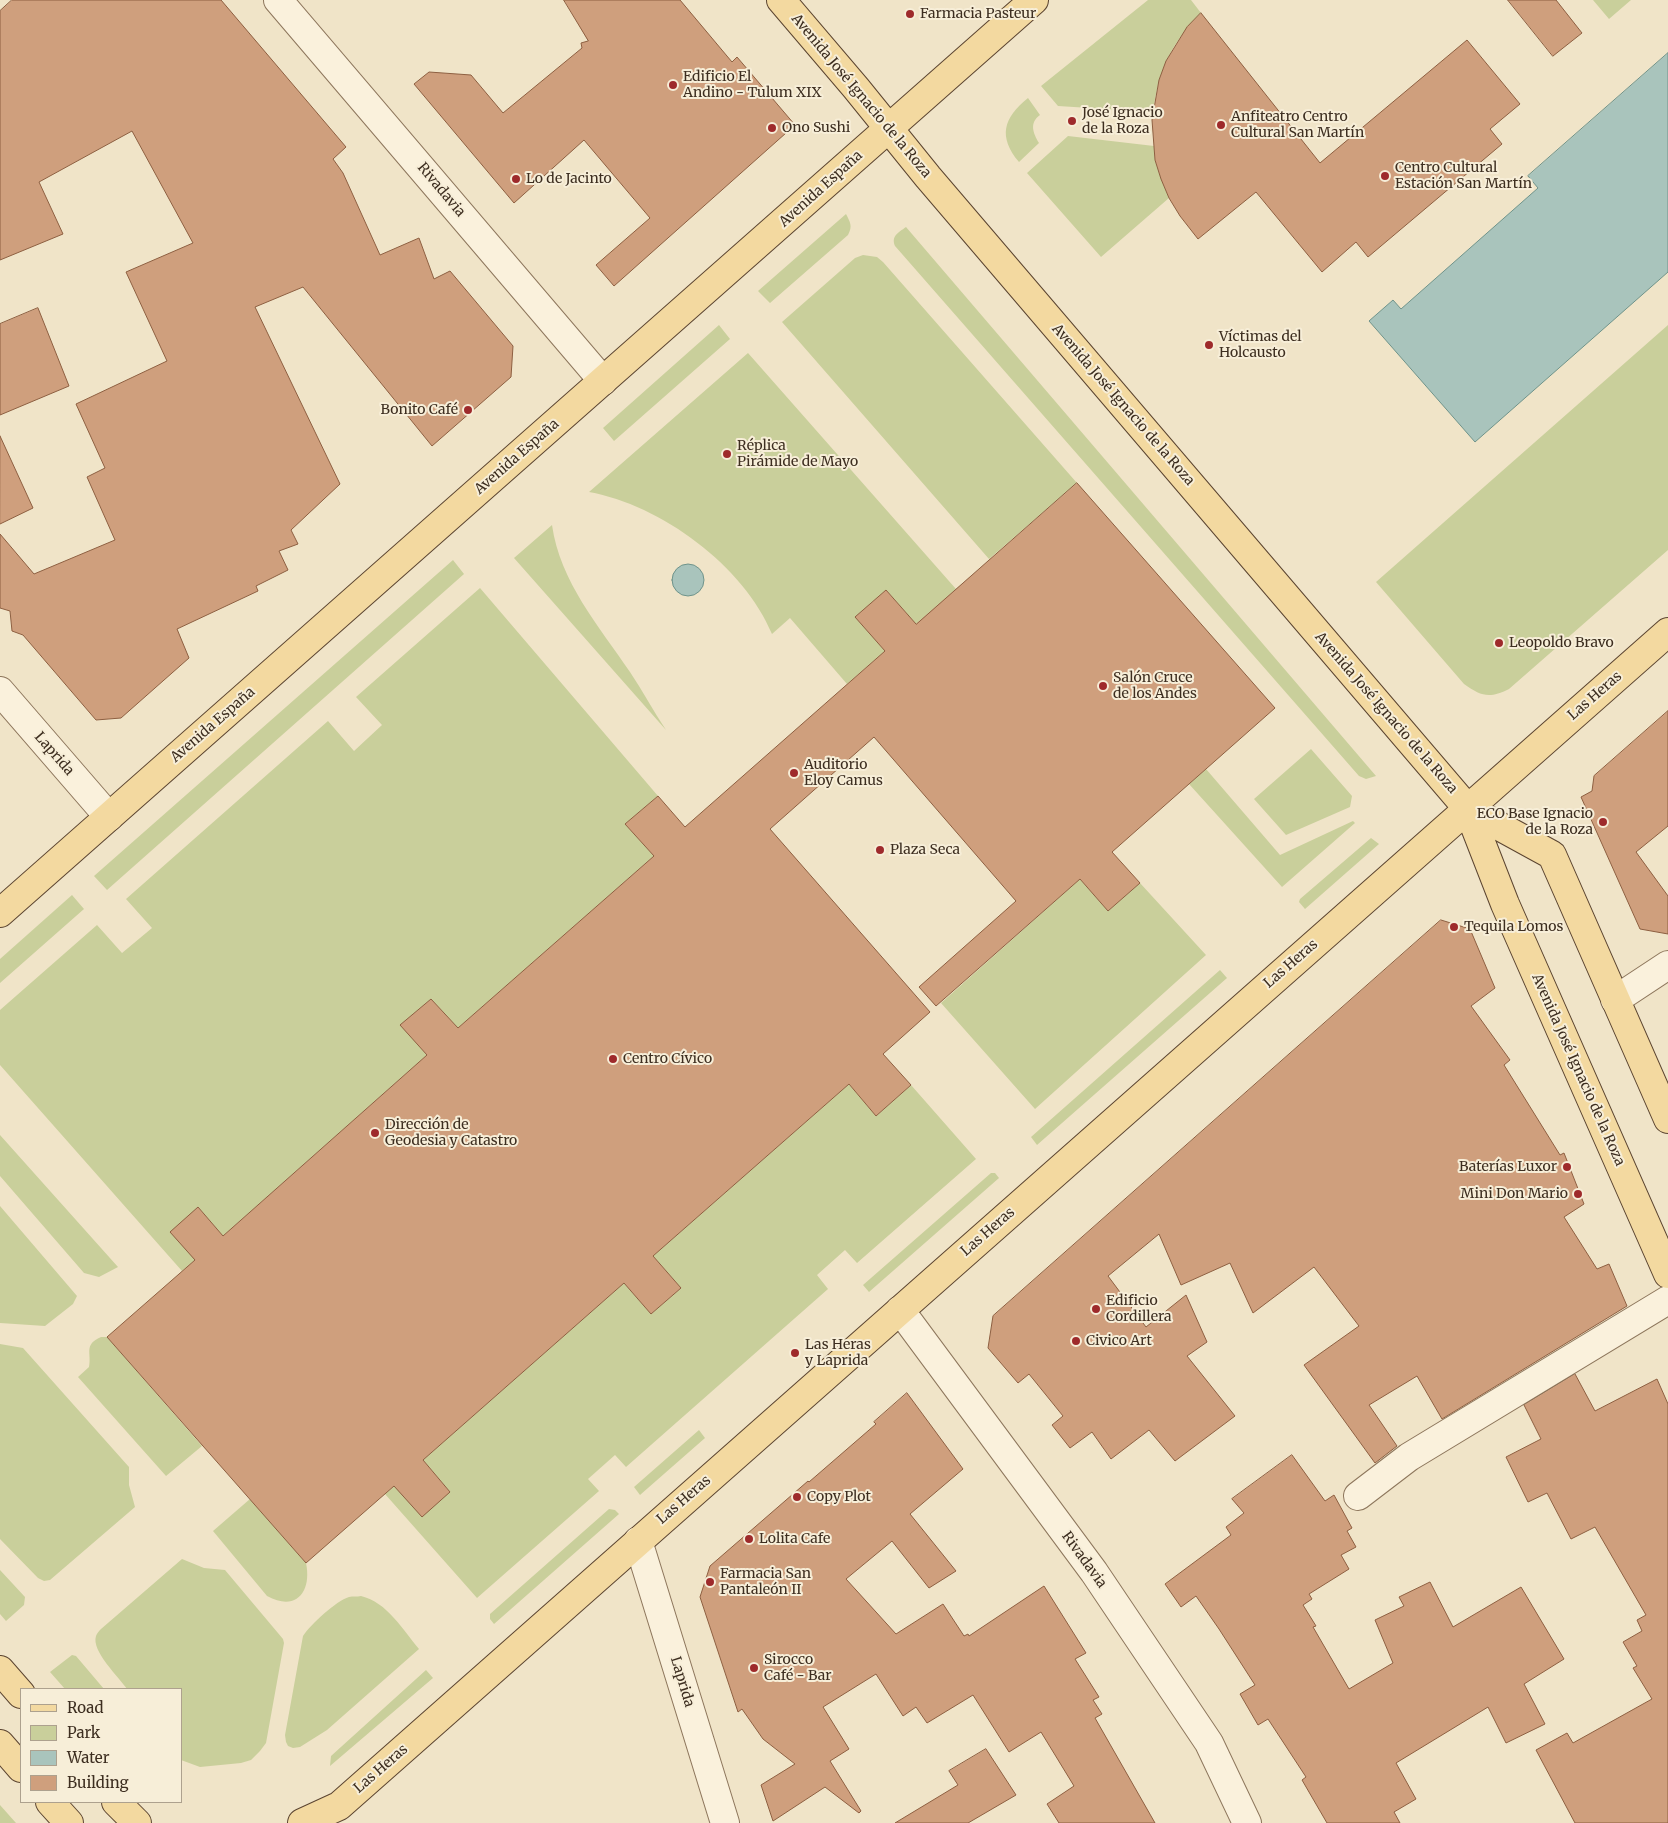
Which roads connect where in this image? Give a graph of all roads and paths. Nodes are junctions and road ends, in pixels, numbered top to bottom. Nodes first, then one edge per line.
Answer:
1 (278, 0) edge
2 (781, 0) edge
3 (1034, 0) edge
4 (889, 128) junction
5 (603, 380) junction
6 (1668, 632) edge
7 (0, 691) edge
8 (1468, 809) junction
9 (109, 817) junction
10 (0, 913) edge
11 (1668, 965) edge
12 (1615, 1000) junction
13 (1668, 1119) edge
14 (1668, 1274) edge
15 (1668, 1300) edge
16 (900, 1310) junction
17 (1358, 1496) dead end
18 (638, 1541) junction
19 (0, 1670) edge
20 (20, 1693) edge
21 (0, 1744) edge
22 (20, 1767) edge
23 (51, 1803) edge
24 (117, 1803) edge
25 (69, 1823) edge
26 (137, 1823) edge
27 (302, 1823) edge
28 (726, 1823) edge
29 (1247, 1823) edge

1 - 5 street, Rivadavia
2 - 4 main road, Avenida José Ignacio de la Roza
3 - 4 main road, Avenida España
4 - 5 main road, Avenida España
4 - 8 main road, Avenida José Ignacio de la Roza
5 - 9 main road, Avenida España
6 - 8 main road, Las Heras
7 - 9 street, Laprida
8 - 12 main road, Avenida José Ignacio de la Roza
8 - 14 main road, Avenida José Ignacio de la Roza
8 - 16 main road, Las Heras
9 - 10 main road, Avenida España
11 - 12 street
12 - 13 main road, Avenida José Ignacio de la Roza
15 - 17 street
16 - 18 main road, Las Heras
16 - 29 street, Rivadavia
18 - 27 main road, Las Heras
18 - 28 street, Laprida
19 - 20 main road
21 - 22 main road
23 - 25 main road
24 - 26 main road

